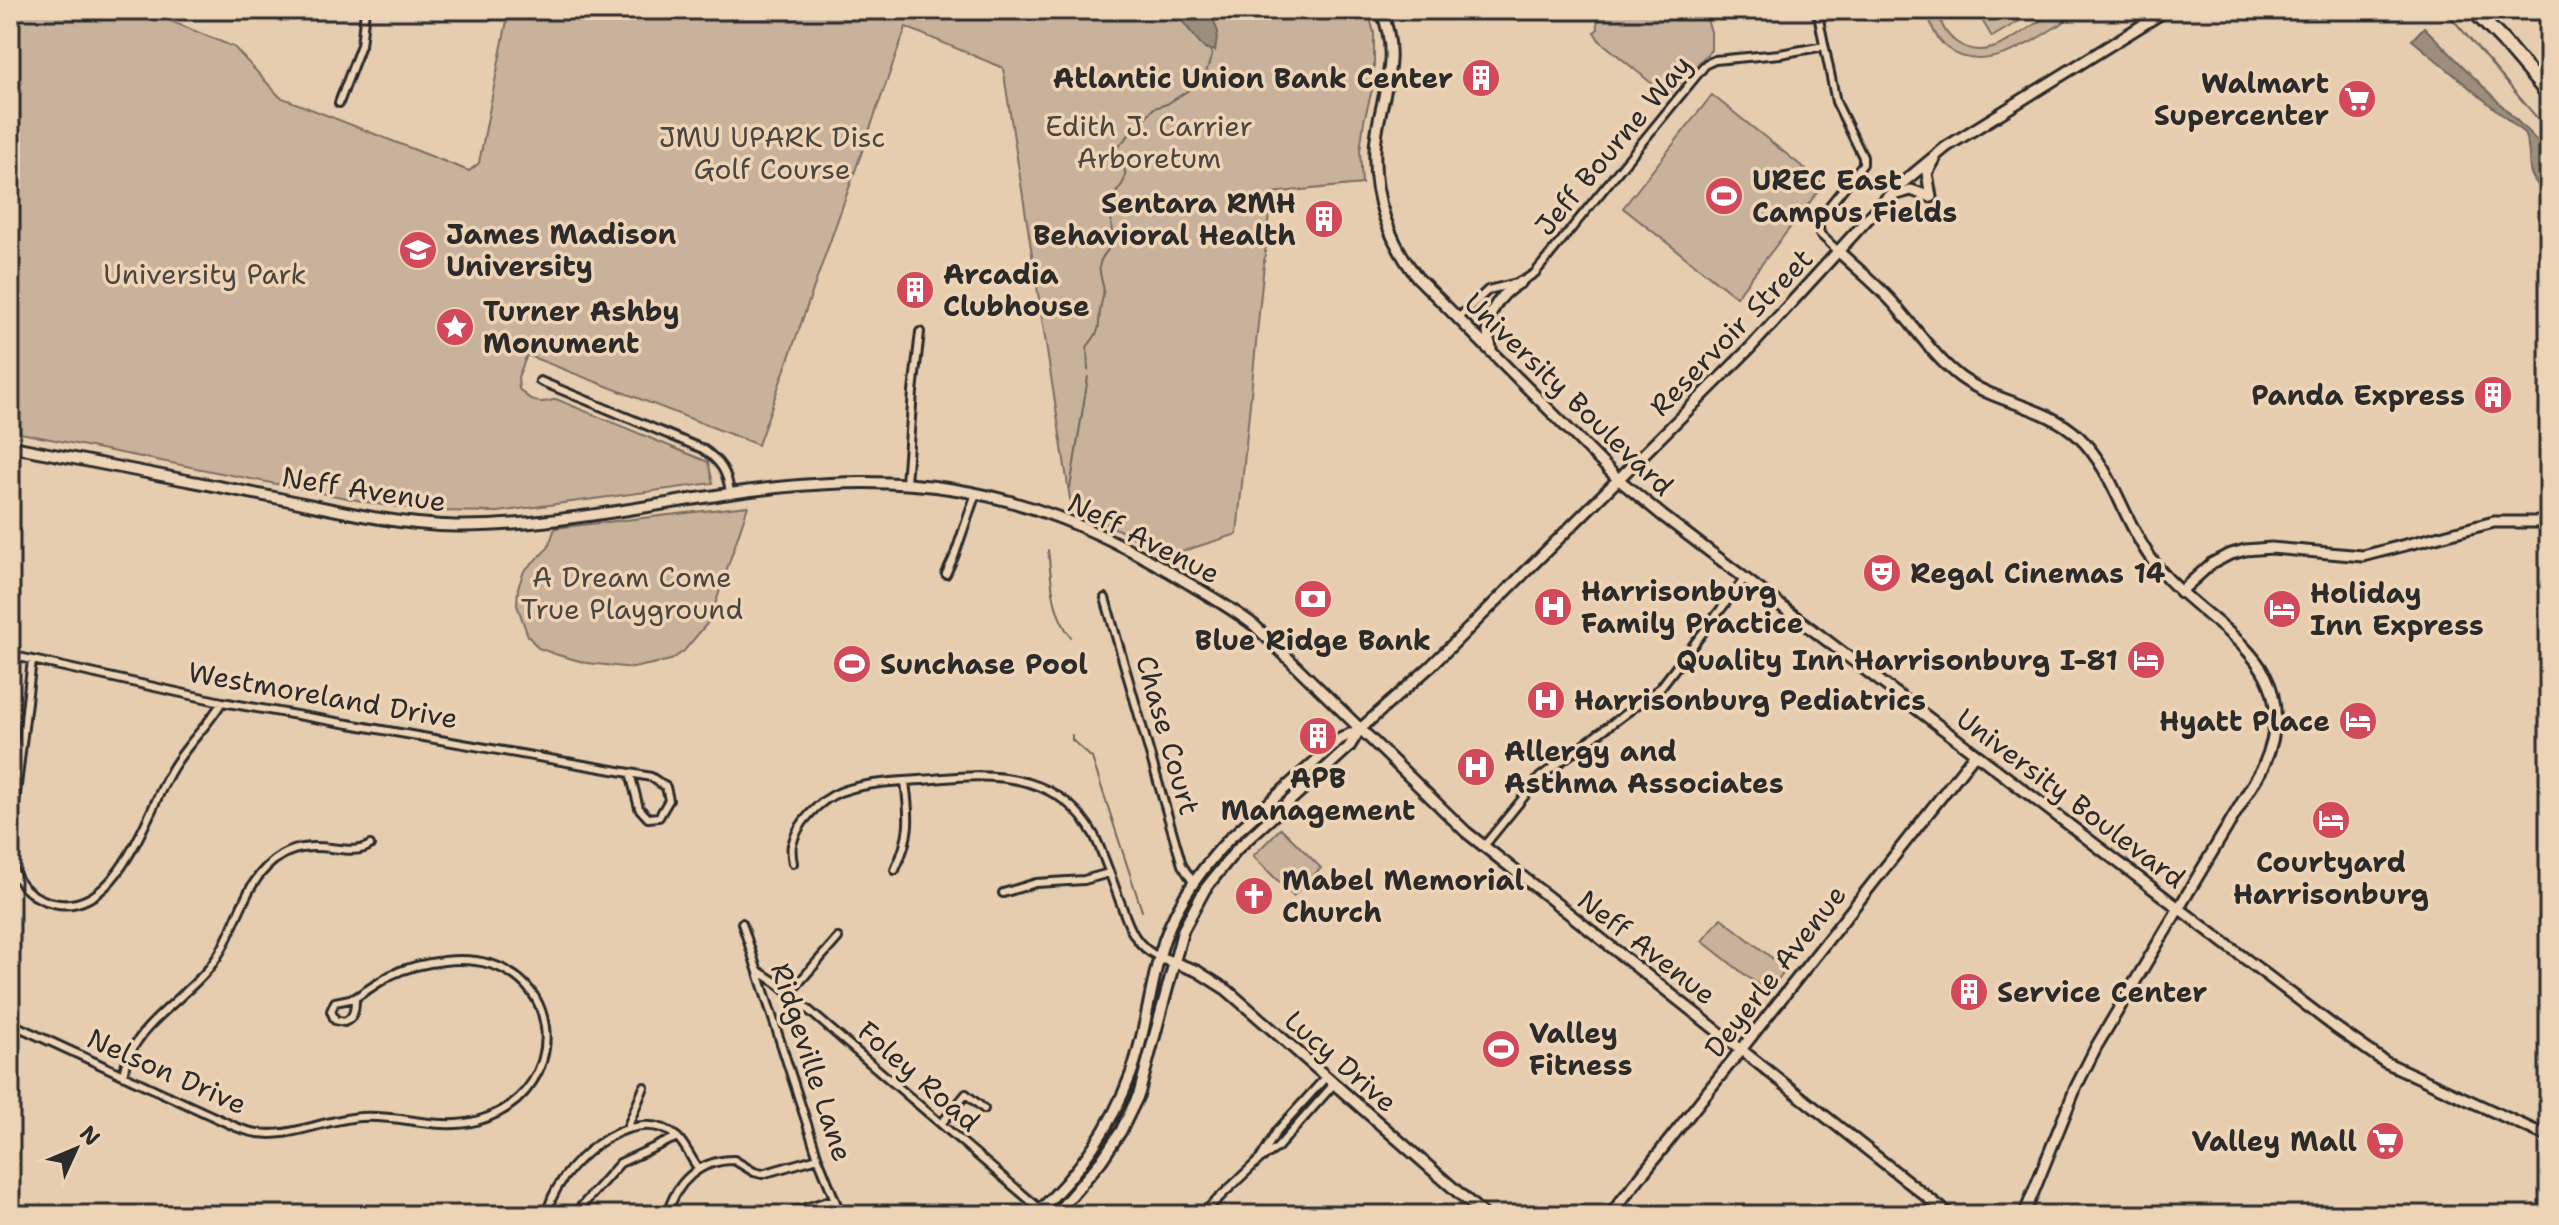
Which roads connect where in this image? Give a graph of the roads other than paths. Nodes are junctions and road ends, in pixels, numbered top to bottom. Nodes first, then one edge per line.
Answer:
1 (365, 10) edge
2 (1381, 10) edge
3 (1817, 10) edge
4 (2167, 10) edge
5 (2473, 10) edge
6 (1824, 46) junction
7 (2549, 95) edge
8 (339, 103) dead end
9 (1943, 149) junction
10 (1881, 203) junction
11 (1838, 251) junction
12 (1521, 282) junction
13 (1457, 319) junction
14 (920, 332) dead end
15 (1492, 350) junction
16 (540, 381) dead end
17 (10, 446) edge
18 (1618, 479) junction
19 (906, 483) junction
20 (976, 493) junction
21 (730, 494) junction
22 (2549, 522) edge
23 (946, 574) dead end
24 (1745, 578) junction
25 (2180, 592) junction
26 (1105, 598) dead end
27 (10, 655) edge
28 (32, 660) junction
29 (222, 702) junction
30 (1360, 729) junction
31 (1975, 754) junction
32 (630, 773) junction
33 (905, 782) junction
34 (10, 844) edge
35 (370, 845) dead end
36 (1484, 846) junction
37 (10, 857) edge
38 (793, 863) dead end
39 (895, 870) dead end
40 (1109, 873) junction
41 (1193, 882) junction
42 (1003, 893) dead end
43 (2178, 908) junction
44 (742, 923) dead end
45 (838, 938) dead end
46 (1159, 957) junction
47 (1176, 963) junction
48 (760, 972) junction
49 (789, 994) junction
50 (355, 998) junction
51 (10, 1023) edge
52 (1741, 1049) junction
53 (123, 1075) junction
54 (1330, 1081) junction
55 (644, 1087) dead end
56 (984, 1109) dead end
57 (941, 1124) junction
58 (628, 1126) junction
59 (677, 1137) junction
60 (2549, 1137) edge
61 (818, 1158) junction
62 (1260, 1159) junction
63 (698, 1168) junction
64 (834, 1199) junction
65 (1041, 1213) edge
66 (547, 1215) edge
67 (579, 1215) edge
68 (667, 1215) edge
69 (783, 1215) edge
70 (841, 1215) edge
71 (1055, 1215) edge
72 (1201, 1215) edge
73 (1484, 1215) edge
74 (1610, 1215) edge
75 (1950, 1215) edge
76 (2024, 1215) edge

1 - 8 street
2 - 13 main road, University Boulevard
3 - 6 street
4 - 9 main road, Reservoir Street
5 - 7 highway
6 - 11 street
6 - 12 street, Jeff Bourne Way
9 - 10 main road, Reservoir Street
9 - 10 main road
10 - 11 main road, Reservoir Street
11 - 18 main road, Reservoir Street
11 - 25 main road
12 - 13 street, Jeff Bourne Way
12 - 15 main road
13 - 15 main road, University Boulevard
14 - 19 street
15 - 18 main road, University Boulevard
16 - 21 street
17 - 21 main road, Neff Avenue
18 - 24 main road, University Boulevard
18 - 30 main road, Reservoir Street
19 - 20 main road, Neff Avenue
19 - 21 main road, Neff Avenue
20 - 23 street
20 - 30 main road, Neff Avenue
22 - 25 main road
24 - 31 main road, University Boulevard
24 - 36 street
25 - 43 main road
26 - 41 street, Chase Court
27 - 28 street, Westmoreland Drive
28 - 29 street, Westmoreland Drive
28 - 34 street
29 - 32 street, Westmoreland Drive
29 - 37 street
30 - 36 main road, Neff Avenue
30 - 41 main road, Reservoir Street
30 - 47 main road, Reservoir Street
31 - 43 main road, University Boulevard
31 - 52 main road, Deyerle Avenue
32 - 32 street, Westmoreland Drive
33 - 38 street
33 - 39 street
33 - 40 street
35 - 53 street
36 - 52 main road, Neff Avenue
40 - 42 street
40 - 46 street
41 - 46 main road, Reservoir Street
43 - 60 main road, University Boulevard
43 - 76 main road
44 - 48 street, Ridgeville Lane
45 - 49 street
46 - 47 main road, Lucy Drive
46 - 65 main road, Reservoir Street
47 - 54 main road, Lucy Drive
47 - 71 main road, Reservoir Street
48 - 49 street, Foley Road
48 - 61 street, Ridgeville Lane
49 - 57 street, Foley Road
50 - 50 street, Nelson Drive
50 - 53 street, Nelson Drive
51 - 53 street, Nelson Drive
52 - 74 main road, Deyerle Avenue
52 - 75 main road, Neff Avenue
54 - 62 street
54 - 62 street
54 - 73 main road, Lucy Drive
55 - 58 street
56 - 57 street
57 - 65 street, Foley Road
58 - 59 street
58 - 66 street
59 - 63 street
59 - 67 street
61 - 63 street
61 - 64 street, Ridgeville Lane
62 - 72 street
63 - 68 street
64 - 69 street
64 - 70 street, Ridgeville Lane

